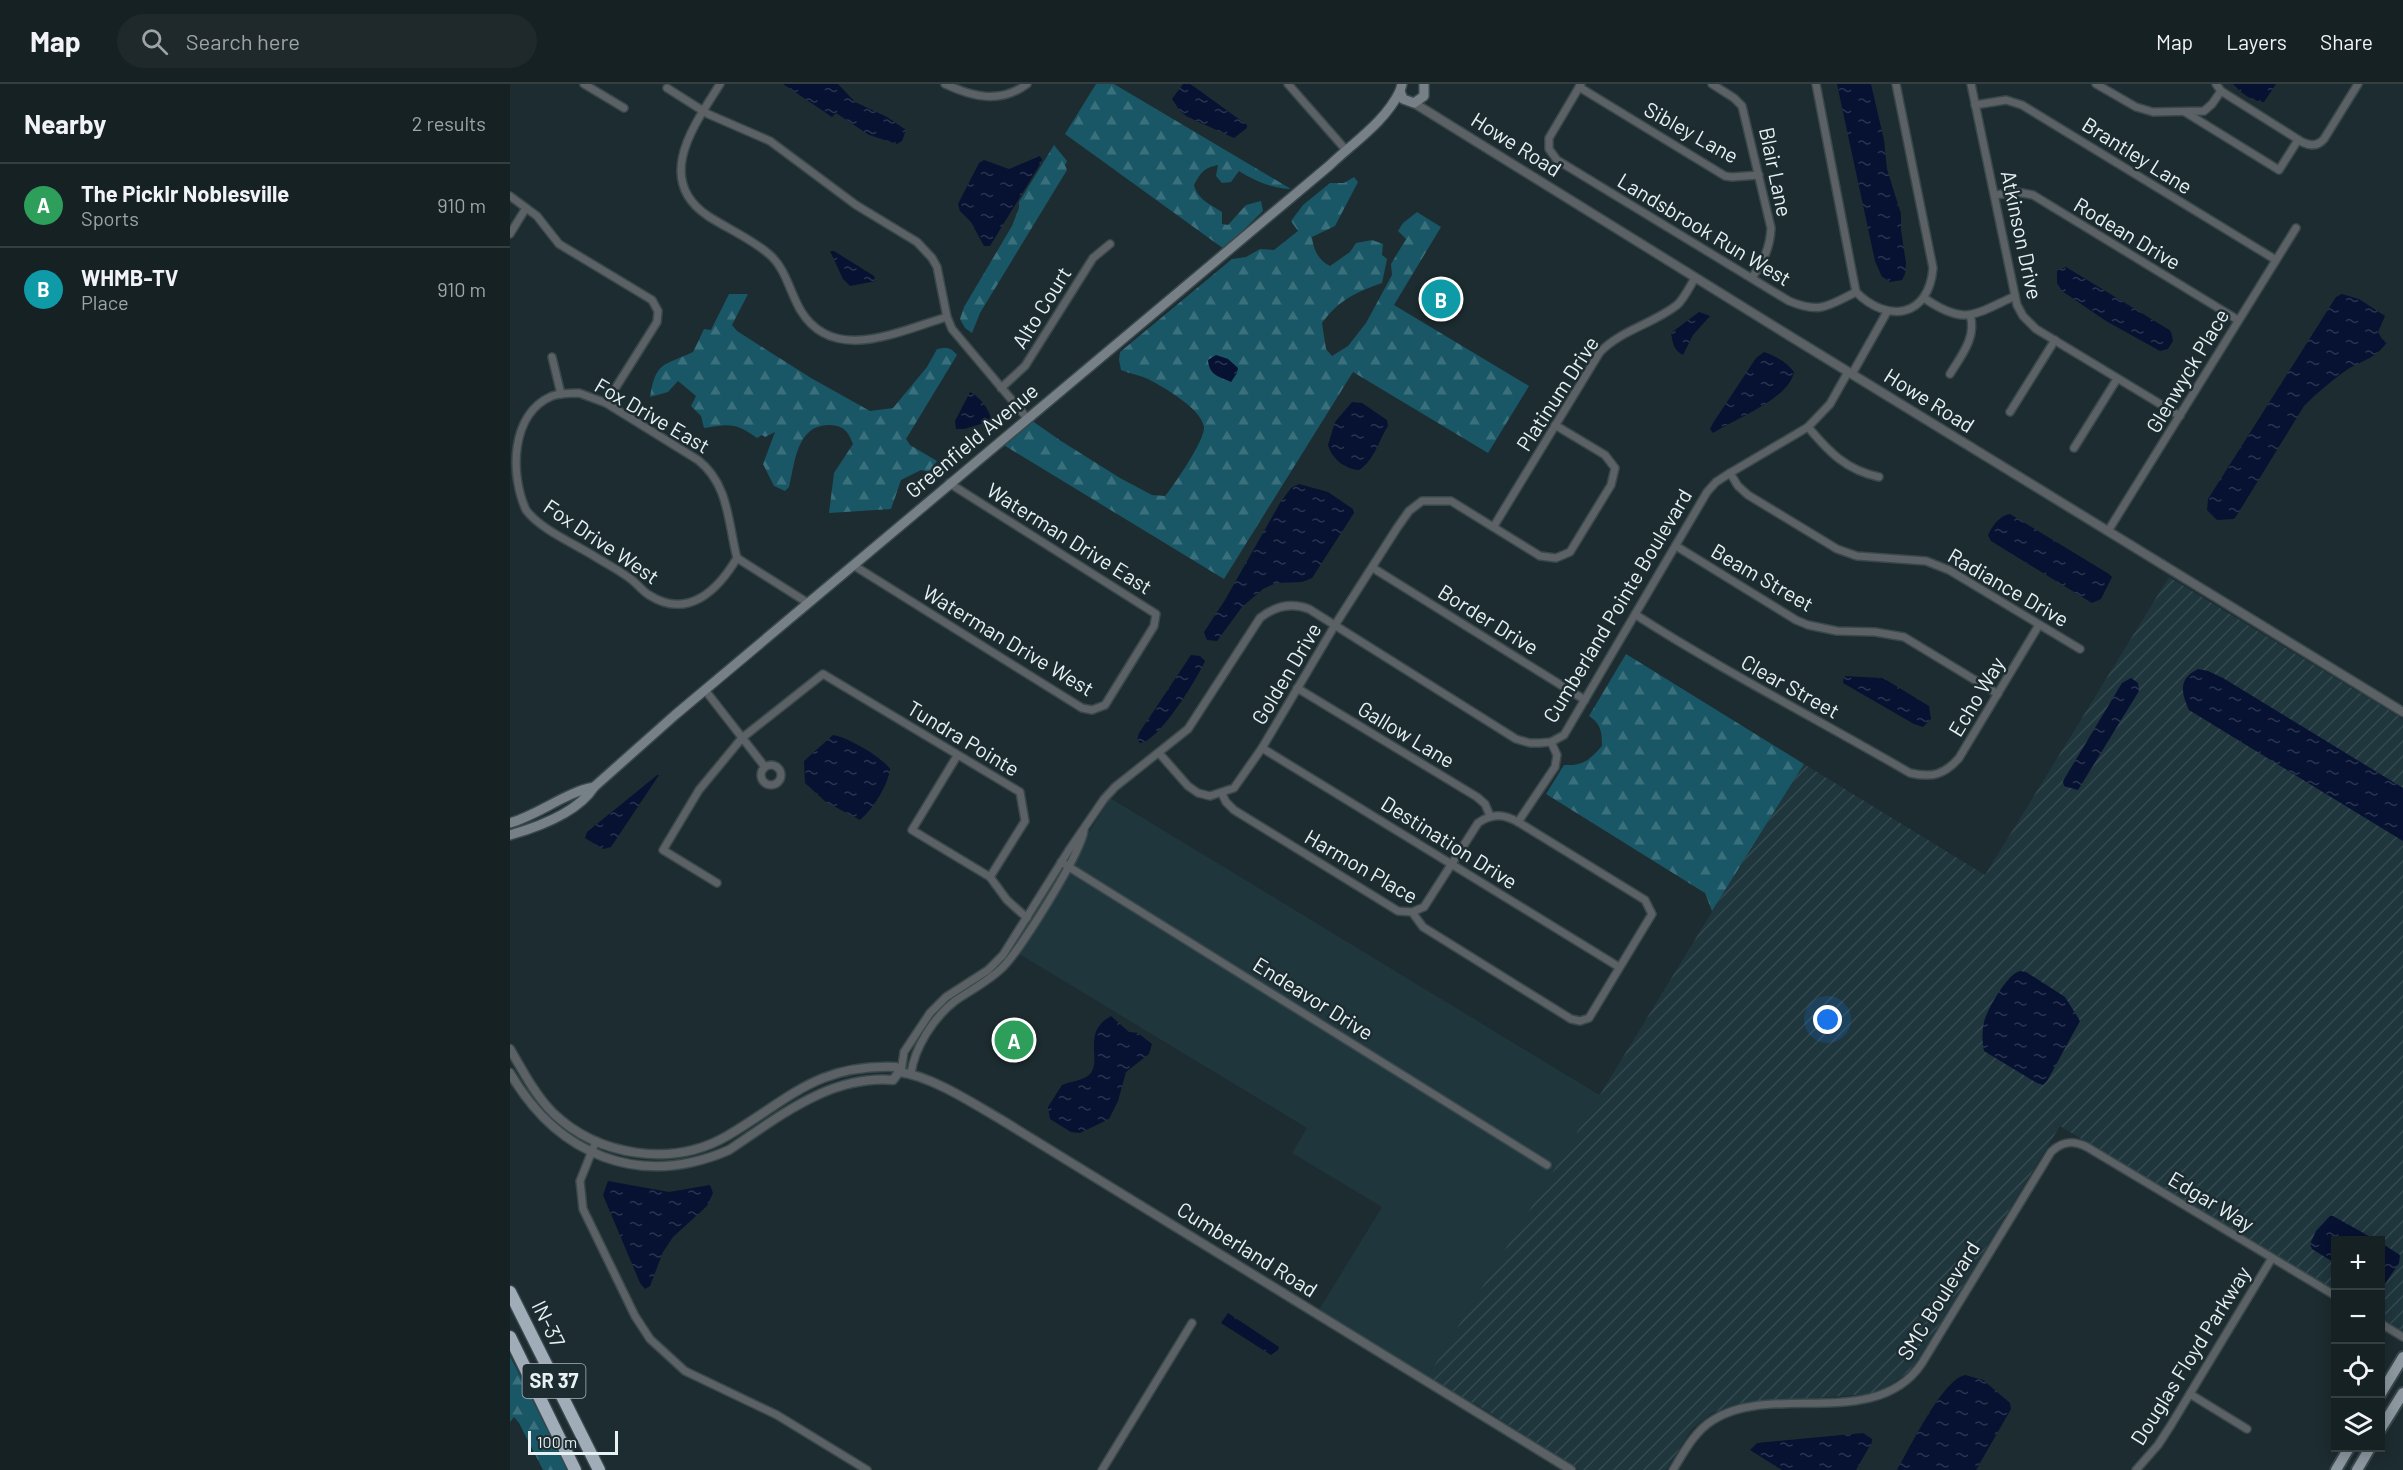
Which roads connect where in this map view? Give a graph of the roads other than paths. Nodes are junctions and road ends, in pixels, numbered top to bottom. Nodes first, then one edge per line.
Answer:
1 (584, 84) edge
2 (720, 84) edge
3 (945, 84) edge
4 (1027, 84) edge
5 (1288, 84) edge
6 (1712, 84) edge
7 (1816, 84) edge
8 (1896, 84) edge
9 (1971, 84) edge
10 (2096, 84) edge
11 (2216, 84) edge
12 (2358, 84) edge
13 (1580, 86) edge
14 (666, 88) dead end
15 (1401, 88) edge
16 (1426, 88) edge
17 (2221, 91) junction
18 (1412, 103) junction
19 (1975, 105) junction
20 (624, 108) dead end
21 (704, 111) junction
22 (2185, 112) junction
23 (1438, 117) junction
24 (1376, 125) junction
25 (2298, 140) junction
26 (1346, 150) junction
27 (1759, 175) junction
28 (1995, 195) junction
29 (510, 196) edge
30 (526, 208) junction
31 (2296, 228) dead end
32 (510, 234) edge
33 (1110, 244) dead end
34 (2276, 260) junction
35 (1695, 278) junction
36 (1752, 278) junction
37 (1856, 292) junction
38 (2015, 296) junction
39 (1924, 298) junction
40 (1887, 312) junction
41 (1970, 315) junction
42 (947, 317) junction
43 (2238, 320) junction
44 (2055, 340) junction
45 (552, 357) dead end
46 (1850, 373) junction
47 (1950, 374) dead end
48 (2117, 379) junction
49 (1000, 388) junction
50 (561, 394) junction
51 (606, 403) junction
52 (2010, 412) dead end
53 (2180, 416) junction
54 (1027, 418) junction
55 (1556, 425) junction
56 (1809, 427) junction
57 (2074, 448) dead end
58 (1730, 473) junction
59 (1879, 477) dead end
60 (949, 483) junction
61 (513, 486) edge
62 (1494, 526) junction
63 (2108, 531) junction
64 (1676, 546) junction
65 (737, 558) junction
66 (853, 565) junction
67 (1372, 568) junction
68 (808, 603) junction
69 (1636, 615) junction
70 (1335, 625) junction
71 (2040, 625) junction
72 (2080, 649) dead end
73 (1132, 662) joint
74 (1297, 688) junction
75 (705, 690) junction
76 (1998, 694) junction
77 (1585, 700) junction
78 (2403, 712) edge
79 (741, 738) junction
80 (1551, 742) junction
81 (1262, 748) junction
82 (1159, 753) junction
83 (957, 756) junction
84 (765, 767) dead end
85 (1933, 775) joint
86 (594, 787) junction
87 (1222, 794) junction
88 (1490, 816) junction
89 (1518, 822) junction
90 (510, 823) edge
91 (1084, 830) junction
92 (510, 835) edge
93 (1061, 862) junction
94 (1452, 864) junction
95 (1068, 867) junction
96 (990, 877) junction
97 (717, 883) dead end
98 (1412, 912) junction
99 (1027, 918) junction
100 (1619, 967) junction
101 (510, 1049) edge
102 (510, 1072) edge
103 (900, 1072) junction
104 (911, 1074) junction
105 (596, 1141) junction
106 (2068, 1142) joint
107 (591, 1152) junction
108 (1547, 1165) dead end
109 (2271, 1258) junction
110 (510, 1292) edge
111 (2331, 1293) edge
112 (1192, 1323) dead end
113 (2385, 1326) edge
114 (510, 1337) edge
115 (2403, 1337) edge
116 (2403, 1357) edge
117 (2385, 1387) edge
118 (2403, 1393) edge
119 (2190, 1394) junction
120 (2385, 1422) edge
121 (2247, 1429) dead end
122 (2347, 1452) edge
123 (2368, 1452) edge
124 (576, 1470) edge
125 (599, 1470) edge
126 (867, 1470) edge
127 (1102, 1470) edge
128 (1571, 1470) edge
129 (1673, 1470) edge
130 (2136, 1470) edge
131 (2336, 1470) edge
132 (2357, 1470) edge

1 - 20 street
2 - 21 street
3 - 4 street
5 - 26 street
6 - 27 street, Blair Lane
7 - 37 street
8 - 39 street
9 - 19 street, Atkinson Drive
10 - 22 street
11 - 17 street
12 - 25 street
13 - 27 street, Sibley Lane
13 - 36 street, Landsbrook Run West
14 - 21 street
15 - 18 main road
15 - 24 main road, Greenfield Avenue
16 - 18 main road, Greenfield Avenue
16 - 23 street, Howe Road
17 - 22 street
17 - 25 street
18 - 23 street, Howe Road
18 - 24 main road, Greenfield Avenue
19 - 28 street, Atkinson Drive
19 - 34 street, Brantley Lane
21 - 42 street
21 - 42 street
22 - 25 street
23 - 35 street, Howe Road
24 - 26 main road, Greenfield Avenue
26 - 54 main road, Greenfield Avenue
27 - 36 street, Blair Lane
28 - 38 street, Atkinson Drive
28 - 43 street, Rodean Drive
29 - 30 street
30 - 32 street
30 - 51 street
31 - 34 street, Glenwyck Place
33 - 49 street, Alto Court
34 - 43 street, Glenwyck Place
35 - 46 street, Howe Road
35 - 55 street, Platinum Drive
36 - 37 street, Landsbrook Run West
37 - 40 street
38 - 41 street
38 - 44 street, Atkinson Drive
39 - 40 street
39 - 41 street
40 - 46 street, Cumberland Pointe Boulevard
41 - 47 street
42 - 49 street
43 - 53 street, Glenwyck Place
44 - 48 street, Atkinson Drive
44 - 52 street
45 - 50 street
46 - 56 street, Cumberland Pointe Boulevard
46 - 63 street, Howe Road
48 - 53 street, Atkinson Drive
48 - 57 street
49 - 54 street
50 - 51 street, Fox Drive East
50 - 61 street, Fox Drive East
51 - 65 street, Fox Drive East
53 - 63 street, Glenwyck Place
54 - 60 main road, Greenfield Avenue
55 - 62 street, Platinum Drive
55 - 62 street
56 - 58 street, Cumberland Pointe Boulevard
56 - 59 street
58 - 64 street, Cumberland Pointe Boulevard
58 - 71 street, Radiance Drive
60 - 66 main road, Greenfield Avenue
60 - 73 street, Waterman Drive East
61 - 65 street, Fox Drive West
62 - 67 street, Golden Drive
63 - 78 street, Howe Road
64 - 69 street, Cumberland Pointe Boulevard
64 - 76 street, Beam Street
65 - 68 street
66 - 68 main road, Greenfield Avenue
66 - 73 street, Waterman Drive West
67 - 70 street, Golden Drive
67 - 77 street, Border Drive
68 - 75 main road, Greenfield Avenue
69 - 77 street, Cumberland Pointe Boulevard
69 - 85 street, Clear Street
70 - 74 street, Golden Drive
70 - 80 street, Cumberland Pointe Boulevard
70 - 82 street, Cumberland Pointe Boulevard
71 - 72 street, Radiance Drive
71 - 76 street, Echo Way
74 - 81 street, Golden Drive
74 - 88 street, Gallow Lane
75 - 79 street
75 - 86 main road, Greenfield Avenue
76 - 85 street, Echo Way
77 - 80 street, Cumberland Pointe Boulevard
79 - 83 street, Tundra Pointe
79 - 84 street
79 - 97 street
80 - 89 street
81 - 87 street, Golden Drive
81 - 94 street, Destination Drive
82 - 87 street
82 - 91 street, Cumberland Pointe Boulevard
83 - 96 street, Tundra Pointe
83 - 96 street
86 - 90 main road, Greenfield Avenue
86 - 92 main road, Greenfield Avenue
87 - 98 street, Harmon Place
88 - 89 street
88 - 94 street
89 - 100 street
91 - 93 street, Cumberland Pointe Boulevard
91 - 95 street, Cumberland Pointe Boulevard
93 - 95 street, Endeavor Drive
93 - 99 street, Cumberland Pointe Boulevard
94 - 98 street
94 - 100 street, Destination Drive
95 - 104 street, Cumberland Pointe Boulevard
95 - 108 street, Endeavor Drive
96 - 99 street
98 - 100 street, Harmon Place
99 - 103 street, Cumberland Pointe Boulevard
101 - 105 street, Cumberland Road
102 - 107 street
103 - 104 street, Cumberland Road
103 - 105 street, Cumberland Road
103 - 107 street
104 - 128 street, Cumberland Road
105 - 107 street
106 - 109 street, Edgar Way
106 - 129 street, SMC Boulevard
107 - 126 street
109 - 111 street, Edgar Way
109 - 119 street, Douglas Floyd Parkway
110 - 125 highway, IN-37 / SR 37
112 - 127 street
113 - 115 street
114 - 124 highway, IN-37 / SR 37
116 - 117 main road
118 - 120 main road
119 - 121 street
119 - 130 street, Douglas Floyd Parkway
122 - 131 main road
123 - 132 main road

